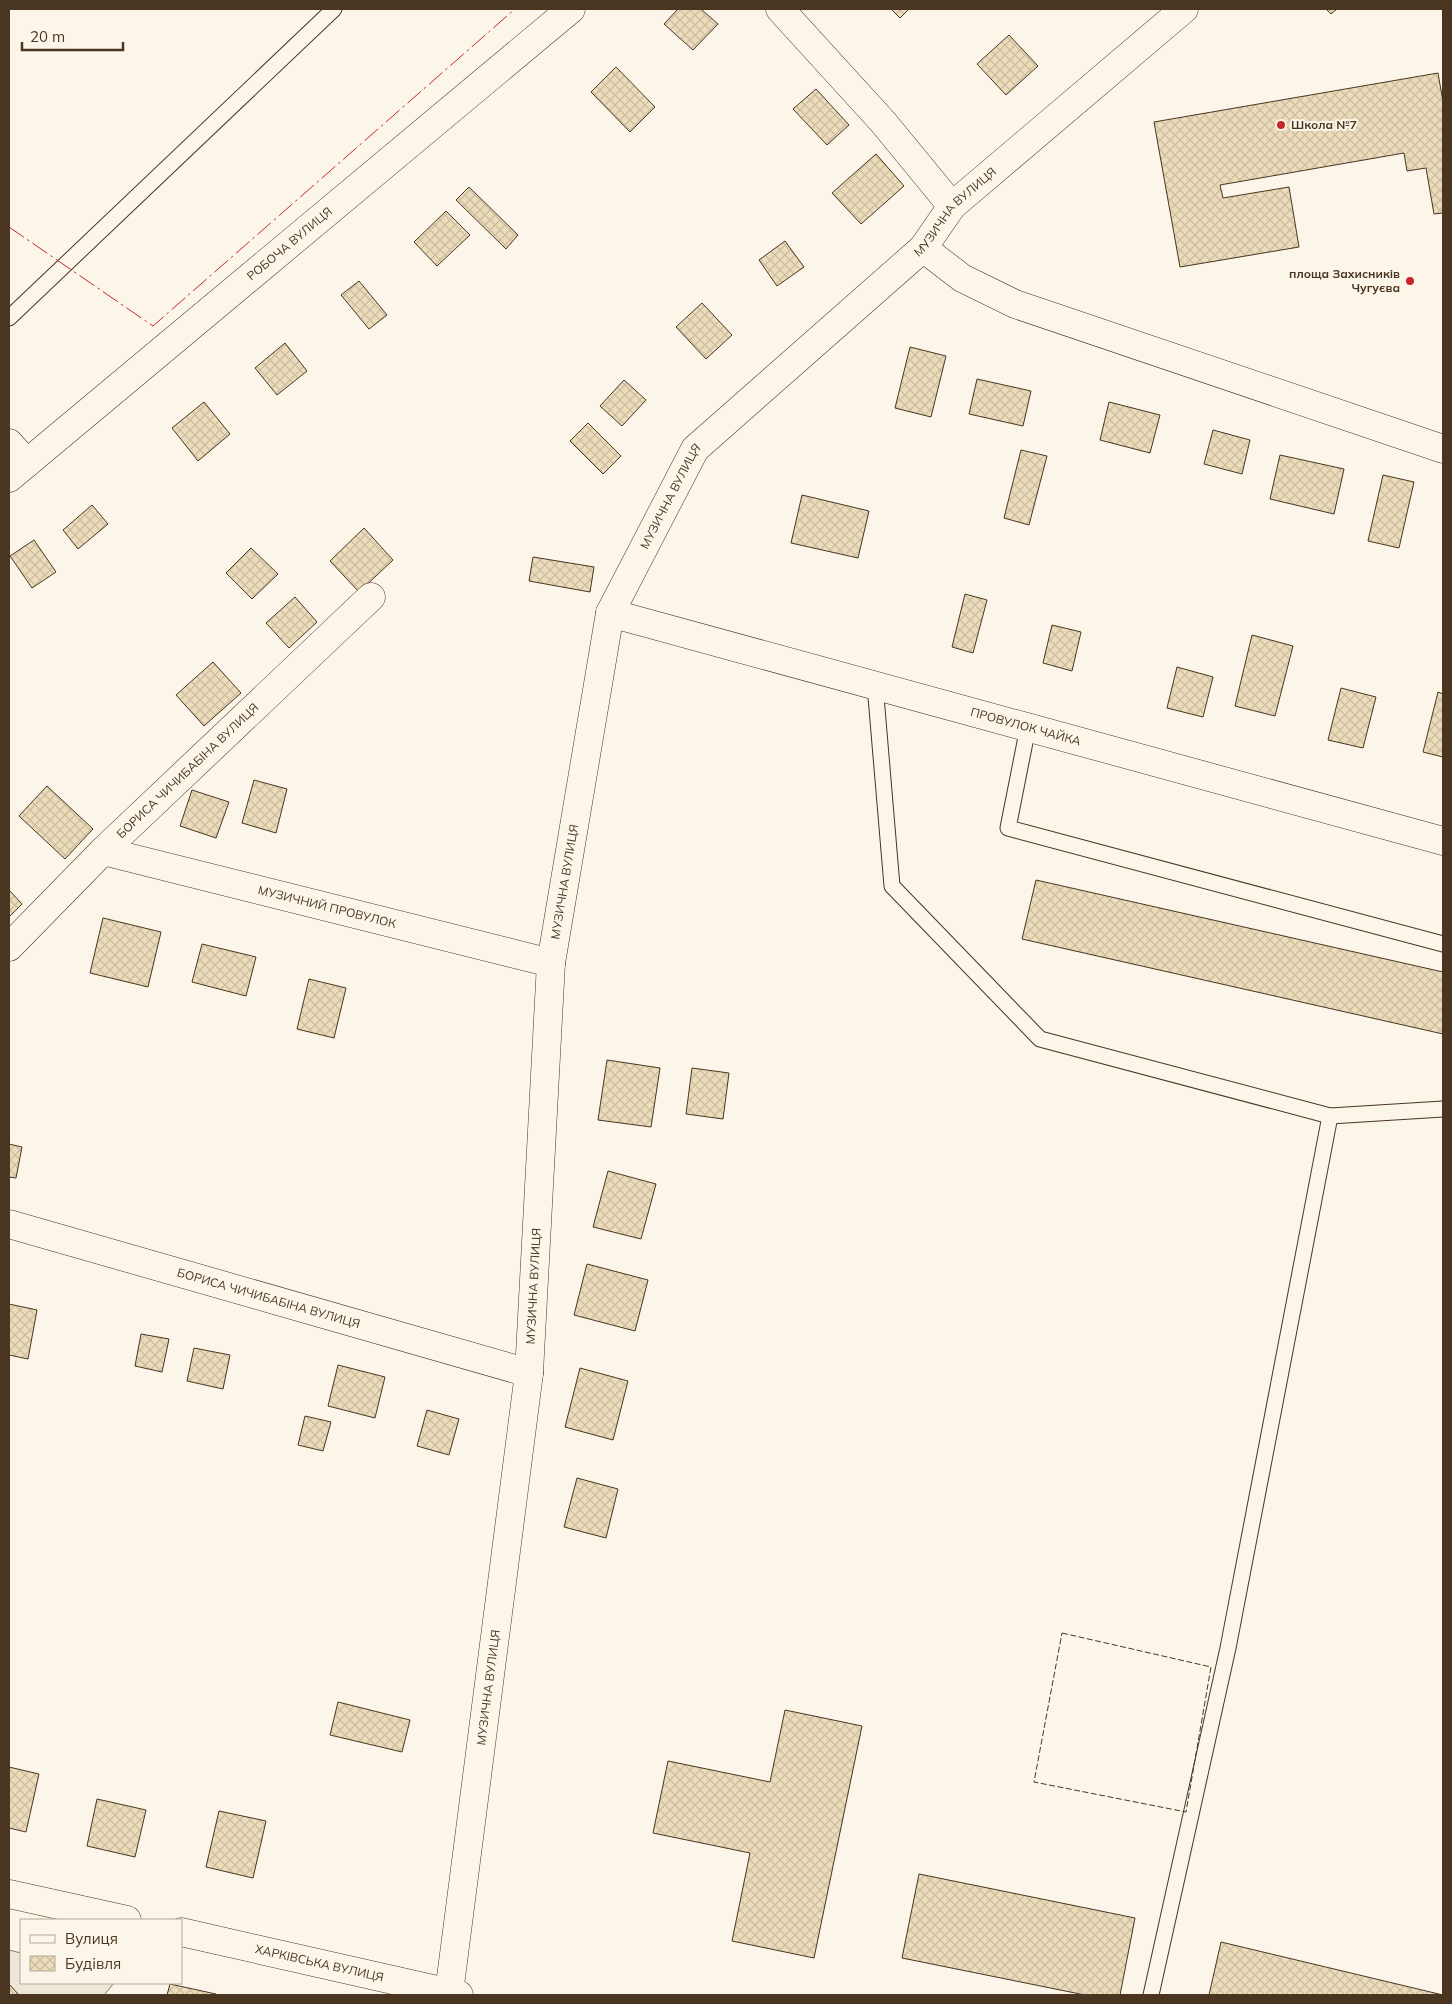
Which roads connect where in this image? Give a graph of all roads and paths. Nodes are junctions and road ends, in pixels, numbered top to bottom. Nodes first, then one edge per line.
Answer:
1 (334, 9) edge
2 (571, 9) edge
3 (780, 9) edge
4 (1184, 9) edge
5 (952, 206) junction
6 (923, 248) junction
7 (9, 318) edge
8 (9, 443) edge
9 (1443, 449) edge
10 (18, 470) edge
11 (371, 597) dead end
12 (610, 613) junction
13 (875, 685) junction
14 (1028, 727) junction
15 (1443, 841) edge
16 (103, 851) junction
17 (1443, 944) edge
18 (9, 947) edge
19 (551, 963) junction
20 (1443, 1109) edge
21 (1330, 1116) junction
22 (9, 1224) edge
23 (529, 1373) junction
24 (9, 1894) edge
25 (122, 1919) edge
26 (182, 1932) edge
27 (454, 1994) edge
28 (1151, 1995) edge

1 - 7 lane
2 - 10 street, РОБОЧА ВУЛИЦЯ
3 - 5 street
4 - 5 street, МУЗИЧНА ВУЛИЦЯ
5 - 6 street, МУЗИЧНА ВУЛИЦЯ
6 - 9 street
6 - 12 street, МУЗИЧНА ВУЛИЦЯ
8 - 10 street
11 - 16 street, БОРИСА ЧИЧИБАБІНА ВУЛИЦЯ
12 - 13 street, ПРОВУЛОК ЧАЙКА
12 - 19 street, МУЗИЧНА ВУЛИЦЯ
13 - 14 street, ПРОВУЛОК ЧАЙКА
13 - 21 lane
14 - 15 street, ПРОВУЛОК ЧАЙКА
14 - 17 lane
16 - 18 street, БОРИСА ЧИЧИБАБІНА ВУЛИЦЯ
16 - 19 street, МУЗИЧНИЙ ПРОВУЛОК
19 - 23 street, МУЗИЧНА ВУЛИЦЯ
20 - 21 lane
21 - 28 lane
22 - 23 street, БОРИСА ЧИЧИБАБІНА ВУЛИЦЯ
23 - 27 street, МУЗИЧНА ВУЛИЦЯ
24 - 25 street
26 - 27 street, ХАРКІВСЬКА ВУЛИЦЯ

